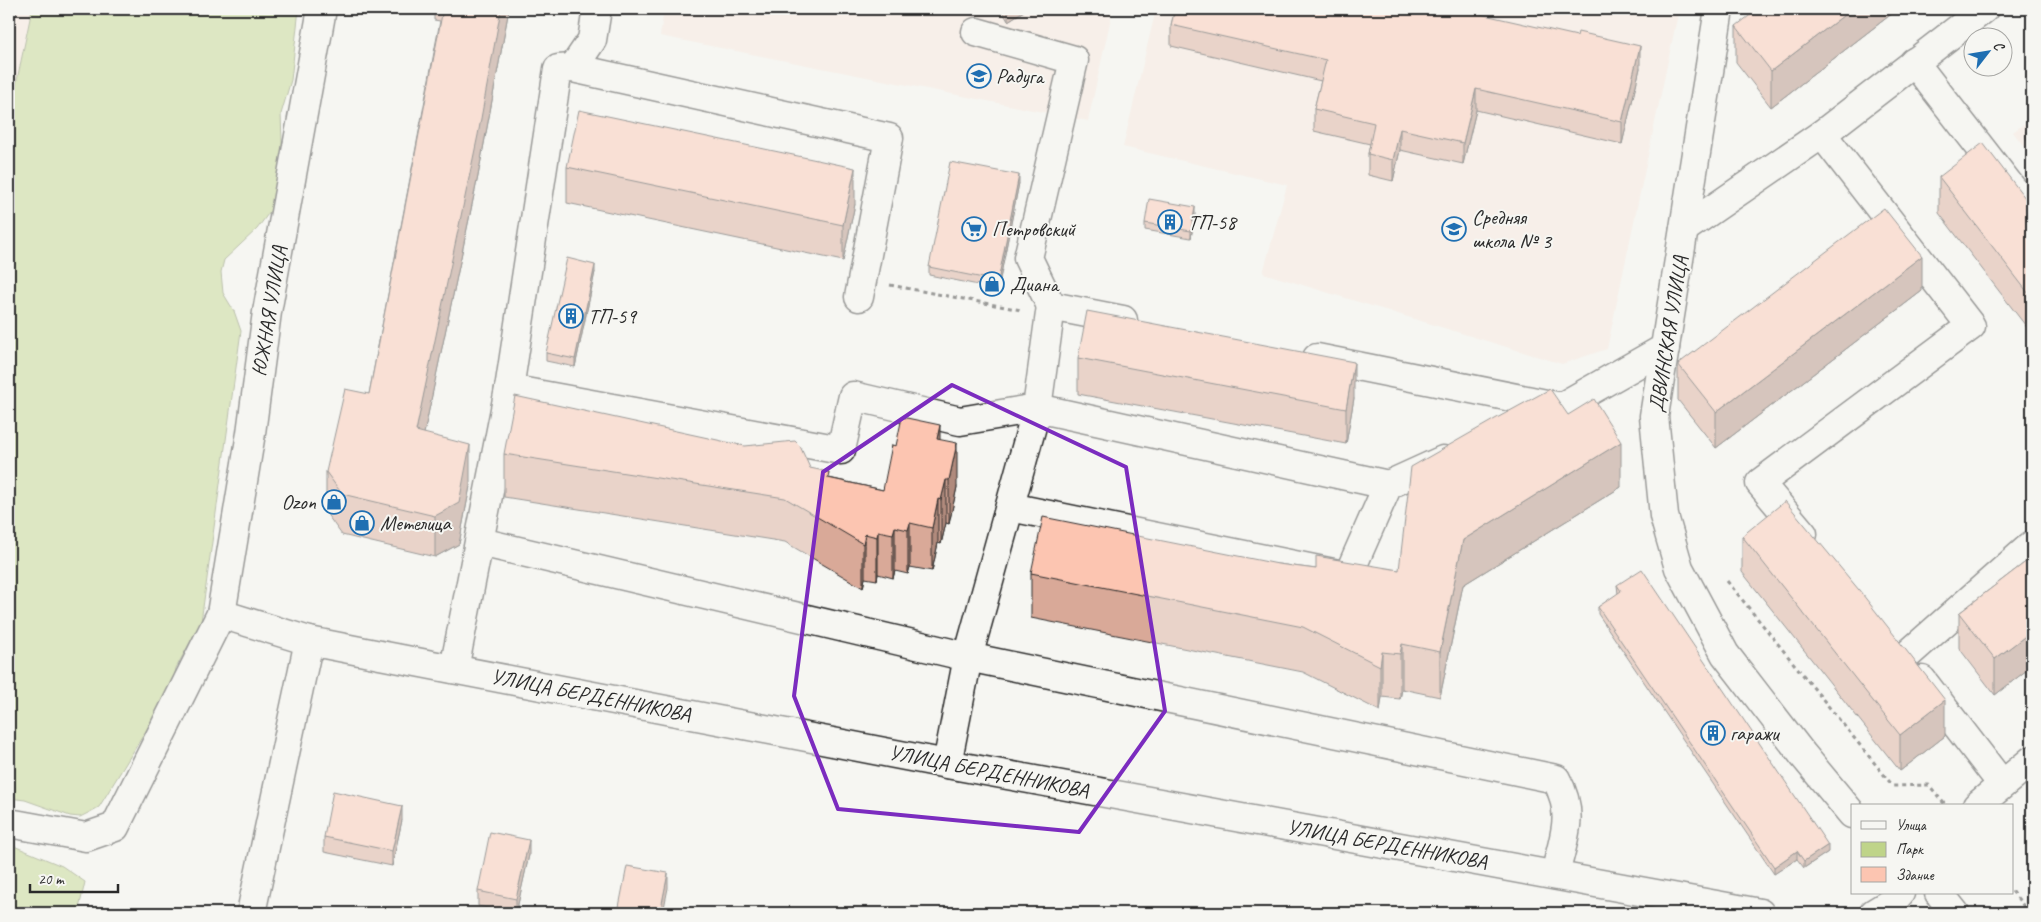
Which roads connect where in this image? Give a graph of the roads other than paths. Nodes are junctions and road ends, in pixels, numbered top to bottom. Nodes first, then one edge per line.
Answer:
1 (597, 9) edge
2 (1719, 9) edge
3 (1984, 9) edge
4 (322, 11) edge
5 (976, 32) dead end
6 (1914, 62) junction
7 (573, 68) junction
8 (1822, 134) junction
9 (2032, 214) edge
10 (1684, 229) junction
11 (860, 288) road end
12 (1050, 310) junction
13 (1149, 325) edge
14 (1665, 348) junction
15 (1296, 354) edge
16 (509, 389) junction
17 (1561, 407) junction
18 (1037, 408) junction
19 (1509, 430) edge
20 (1466, 450) edge
21 (1388, 485) junction
22 (1010, 507) junction
23 (480, 542) junction
24 (2032, 545) edge
25 (1817, 551) edge
26 (221, 614) junction
27 (1886, 634) edge
28 (309, 641) junction
29 (968, 657) junction
30 (1905, 657) junction
31 (454, 669) junction
32 (2032, 760) edge
33 (947, 764) junction
34 (2002, 784) junction
35 (1979, 804) edge
36 (1851, 813) edge
37 (9, 823) edge
38 (1555, 875) junction
39 (1940, 894) edge
40 (252, 913) edge
41 (1760, 913) edge
42 (1955, 913) edge

1 - 7 street
2 - 10 street, ДВИНСКАЯ УЛИЦА
3 - 6 street
4 - 26 street, ЮЖНАЯ УЛИЦА
5 - 12 street
6 - 8 street
6 - 9 street
7 - 11 street
7 - 16 street
8 - 10 street
8 - 25 street
10 - 14 street, ДВИНСКАЯ УЛИЦА
12 - 13 street
12 - 18 street
14 - 17 street
14 - 36 street, ДВИНСКАЯ УЛИЦА
15 - 17 street
16 - 18 street
16 - 23 street
17 - 19 street
18 - 21 street
18 - 22 street
20 - 21 street
21 - 22 street
22 - 29 street
23 - 29 street
23 - 31 street
24 - 30 street
26 - 28 street, УЛИЦА БЕРДЕННИКОВА
26 - 37 street, ЮЖНАЯ УЛИЦА
27 - 30 street
28 - 31 street, УЛИЦА БЕРДЕННИКОВА
28 - 40 street
29 - 33 street
29 - 38 street
30 - 34 street
31 - 33 street, УЛИЦА БЕРДЕННИКОВА
32 - 34 street
33 - 38 street, УЛИЦА БЕРДЕННИКОВА
34 - 35 street
38 - 41 street, УЛИЦА БЕРДЕННИКОВА
39 - 42 street

